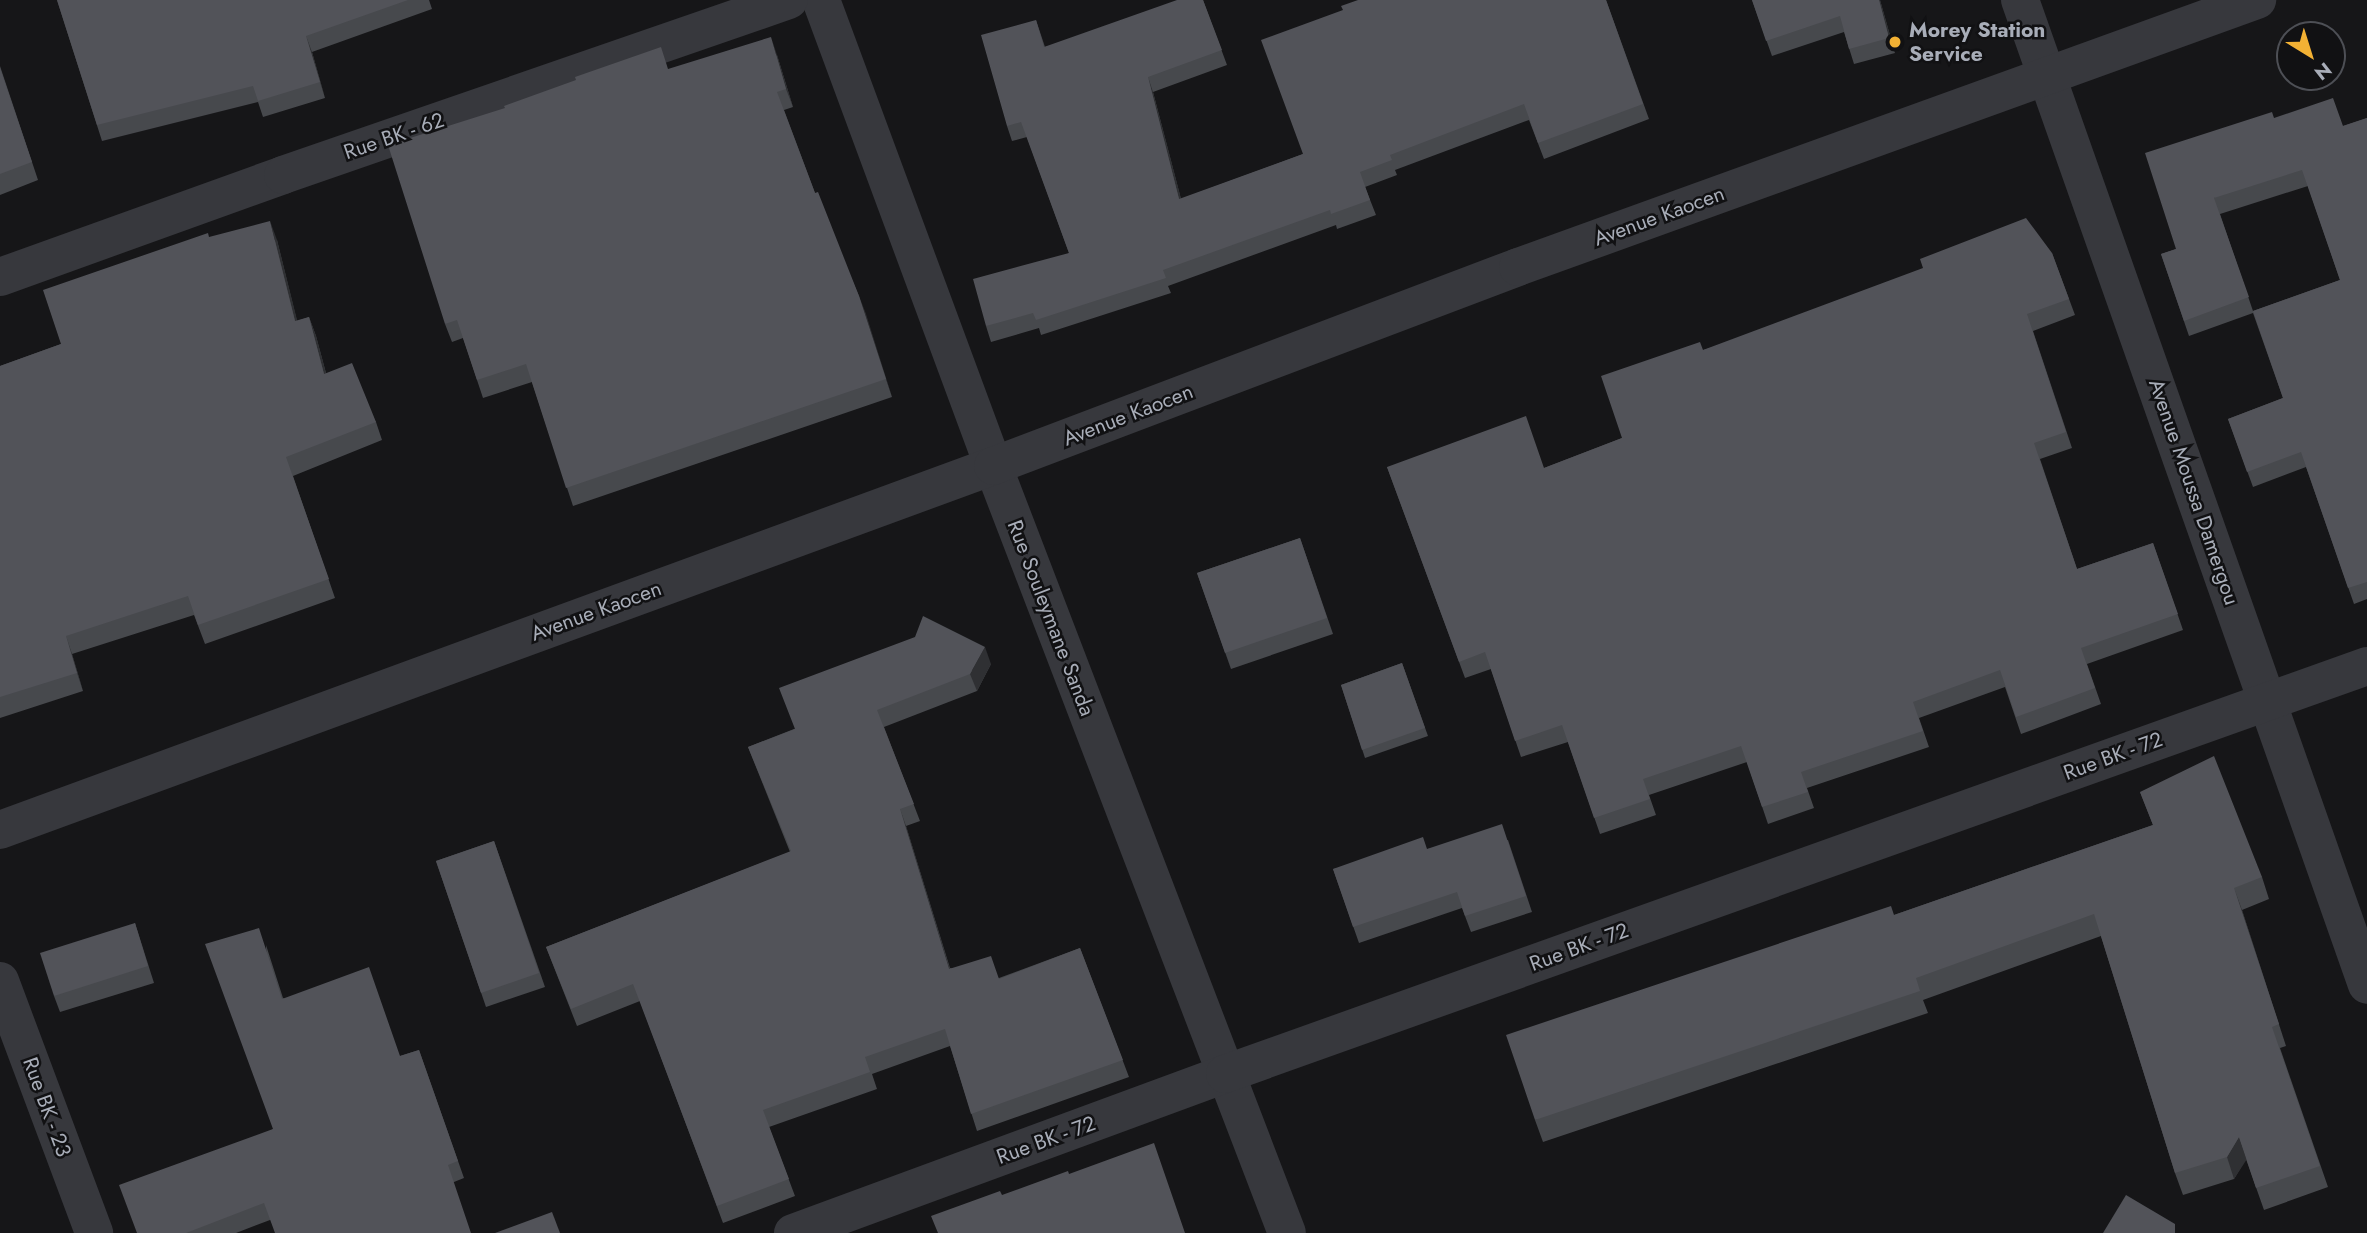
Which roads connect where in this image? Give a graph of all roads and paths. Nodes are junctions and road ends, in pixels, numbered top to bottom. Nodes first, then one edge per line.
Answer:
1 (789, 0) edge
2 (821, 0) edge
3 (2020, 0) edge
4 (2257, 0) edge
5 (2049, 76) junction
6 (0, 277) edge
7 (993, 466) junction
8 (2367, 666) edge
9 (2267, 701) junction
10 (0, 830) edge
11 (0, 981) edge
12 (2367, 985) edge
13 (1226, 1074) junction
14 (94, 1233) edge
15 (793, 1233) edge
16 (1287, 1233) edge

1 - 6 street, Rue BK - 62
2 - 7 street, Rue Souleymane Sanda
3 - 5 street, Avenue Moussa Damergou
4 - 5 street, Avenue Kaocen
5 - 7 street, Avenue Kaocen
5 - 9 street, Avenue Moussa Damergou
7 - 10 street, Avenue Kaocen
7 - 13 street, Rue Souleymane Sanda
8 - 9 street, Rue BK - 72
9 - 12 street, Avenue Moussa Damergou
9 - 13 street, Rue BK - 72
11 - 14 street, Rue BK - 23
13 - 15 street, Rue BK - 72
13 - 16 street, Rue Souleymane Sanda

